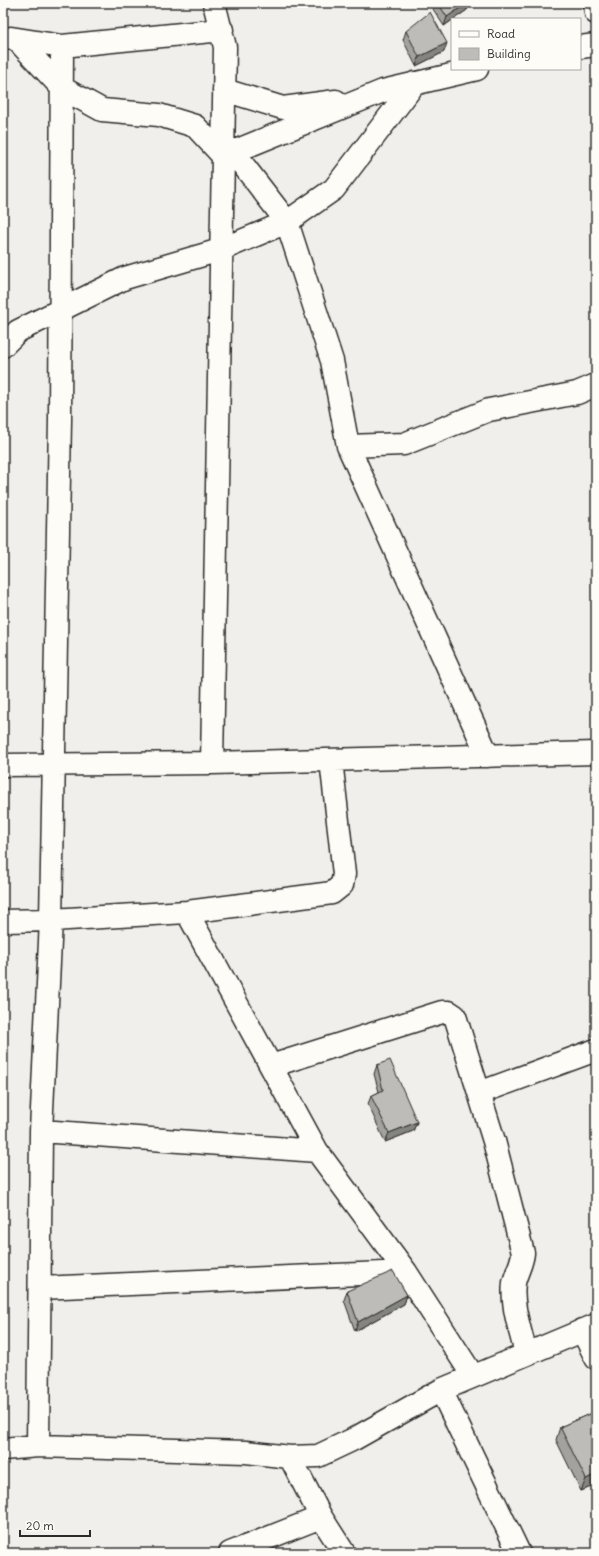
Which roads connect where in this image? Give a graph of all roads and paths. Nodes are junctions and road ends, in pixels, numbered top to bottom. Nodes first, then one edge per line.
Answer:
1 (214, 3) edge
2 (595, 3) edge
3 (596, 13) edge
4 (222, 30) junction
5 (10, 38) edge
6 (596, 45) edge
7 (62, 46) junction
8 (581, 48) edge
9 (473, 70) edge
10 (415, 83) junction
11 (62, 88) junction
12 (224, 90) junction
13 (368, 97) junction
14 (222, 156) junction
15 (287, 222) junction
16 (220, 250) junction
17 (60, 309) junction
18 (3, 346) edge
19 (596, 385) edge
20 (348, 446) junction
21 (596, 753) edge
22 (488, 756) junction
23 (331, 760) junction
24 (212, 763) junction
25 (54, 764) junction
26 (3, 765) edge
27 (187, 912) junction
28 (3, 920) edge
29 (50, 920) junction
30 (596, 1050) edge
31 (271, 1066) junction
32 (479, 1093) junction
33 (41, 1131) junction
34 (317, 1151) junction
35 (406, 1272) junction
36 (40, 1288) junction
37 (589, 1328) edge
38 (526, 1354) junction
39 (596, 1358) edge
40 (473, 1376) junction
41 (441, 1390) junction
42 (38, 1446) junction
43 (3, 1448) edge
44 (290, 1457) junction
45 (322, 1517) junction
46 (230, 1553) edge
47 (344, 1553) edge
48 (519, 1553) edge

1 - 4 street
2 - 3 street
4 - 7 street
4 - 12 street
5 - 7 street
5 - 11 street
6 - 8 street
7 - 11 street
9 - 10 street
10 - 13 street
10 - 15 street
11 - 14 street
11 - 17 street
12 - 13 street
12 - 14 street
13 - 14 street
14 - 15 street
14 - 16 street
15 - 16 street
15 - 20 street
16 - 17 street
16 - 24 street
17 - 18 street
17 - 25 street
19 - 20 street
20 - 22 street
21 - 22 street
22 - 23 street
23 - 24 street
23 - 27 street
24 - 25 street
25 - 26 street
25 - 29 street
27 - 29 street
27 - 31 street
28 - 29 street
29 - 33 street
30 - 32 street
31 - 32 street
31 - 34 street
32 - 38 street
33 - 34 street
33 - 36 street
34 - 35 street
35 - 36 street
35 - 40 street
36 - 42 street
37 - 38 street
37 - 39 street
38 - 40 street
40 - 41 street
41 - 44 street
41 - 48 street
42 - 43 street
42 - 44 street
44 - 45 street
45 - 46 street
45 - 47 street

